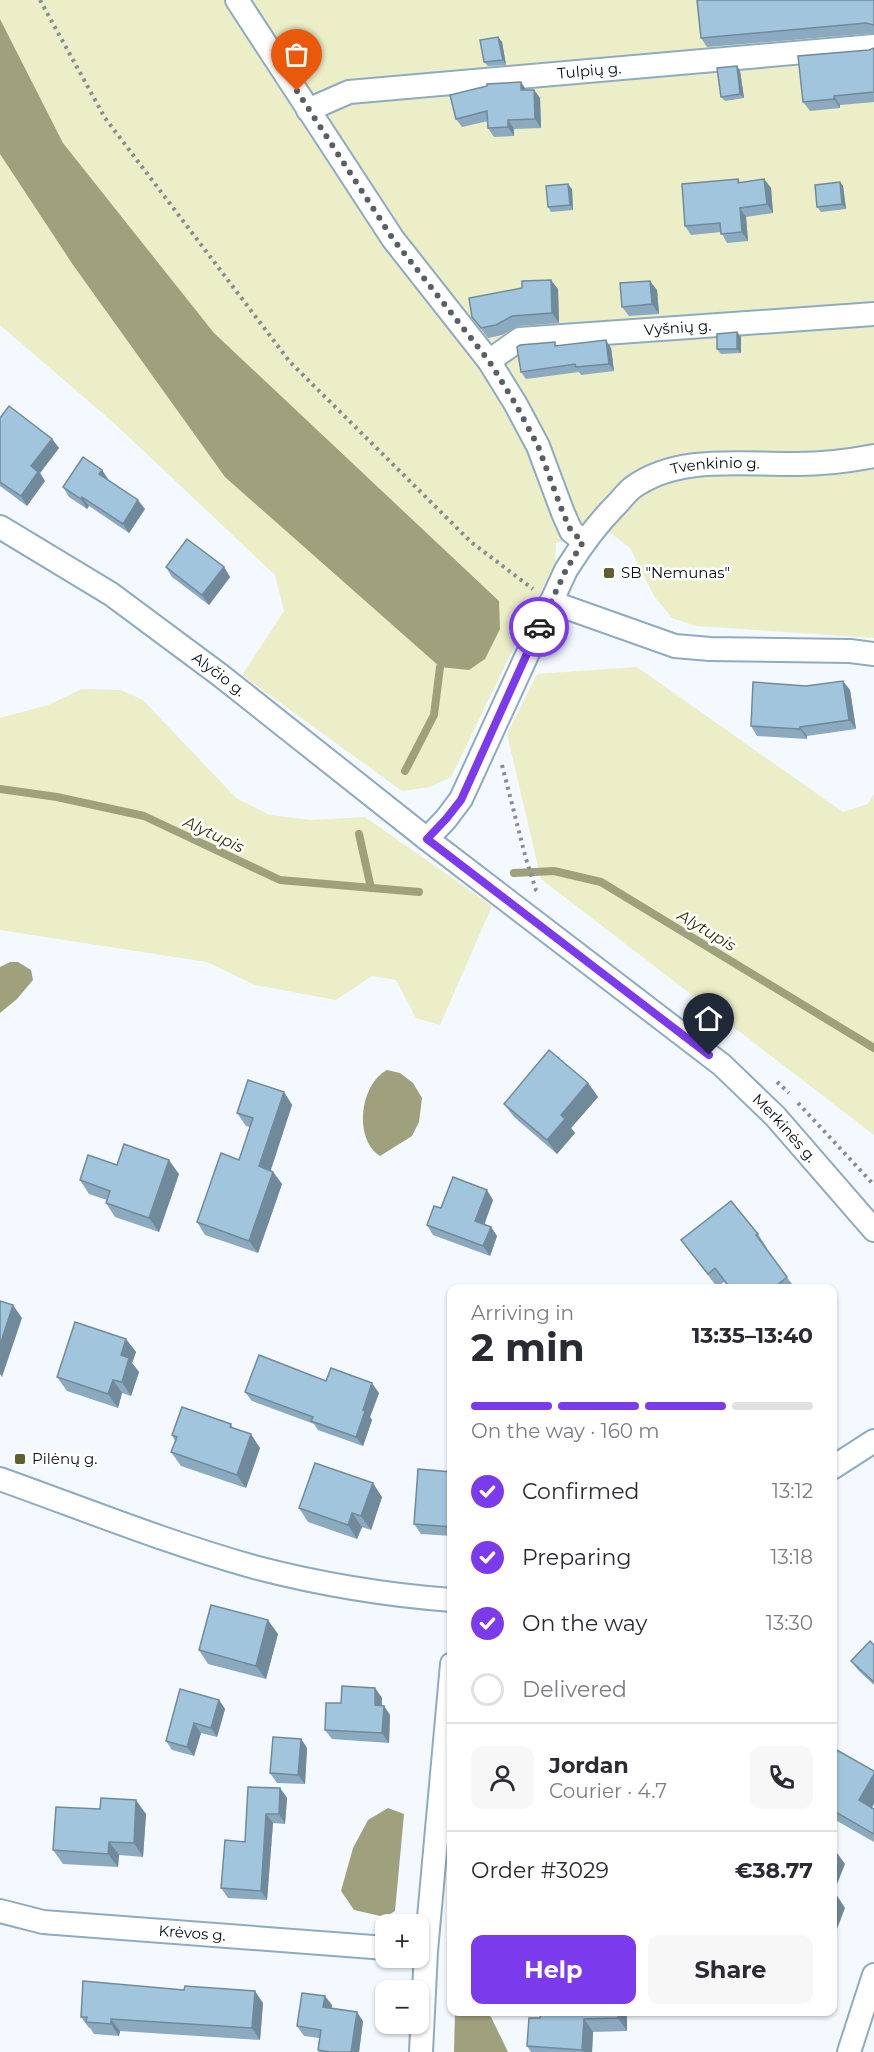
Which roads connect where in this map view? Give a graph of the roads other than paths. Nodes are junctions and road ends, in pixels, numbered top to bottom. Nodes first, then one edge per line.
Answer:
1 (237, 0) edge
2 (874, 46) edge
3 (308, 110) junction
4 (874, 314) edge
5 (489, 361) junction
6 (874, 456) edge
7 (0, 527) edge
8 (583, 542) junction
9 (550, 602) junction
10 (874, 654) edge
11 (427, 839) junction
12 (874, 1230) edge
13 (874, 1441) edge
14 (837, 1465) edge
15 (0, 1479) edge
16 (447, 1599) edge
17 (447, 1712) edge
18 (0, 1911) edge
19 (426, 1914) edge
20 (375, 1947) edge
21 (422, 1968) edge
22 (874, 1975) edge
23 (421, 2052) edge
24 (849, 2052) edge

1 - 3 street
2 - 3 street, Tulpių g.
3 - 5 street
4 - 5 street, Vyšnių g.
5 - 8 street
6 - 8 street, Tvenkinio g.
7 - 11 street, Alyčio g.
8 - 9 street, Tvenkinio g.
9 - 10 street
9 - 11 street, Tvenkinio g.
11 - 12 street, Merkinės g.
13 - 14 street
15 - 16 street
17 - 19 street
18 - 20 street, Krėvos g.
21 - 23 street
22 - 24 street

